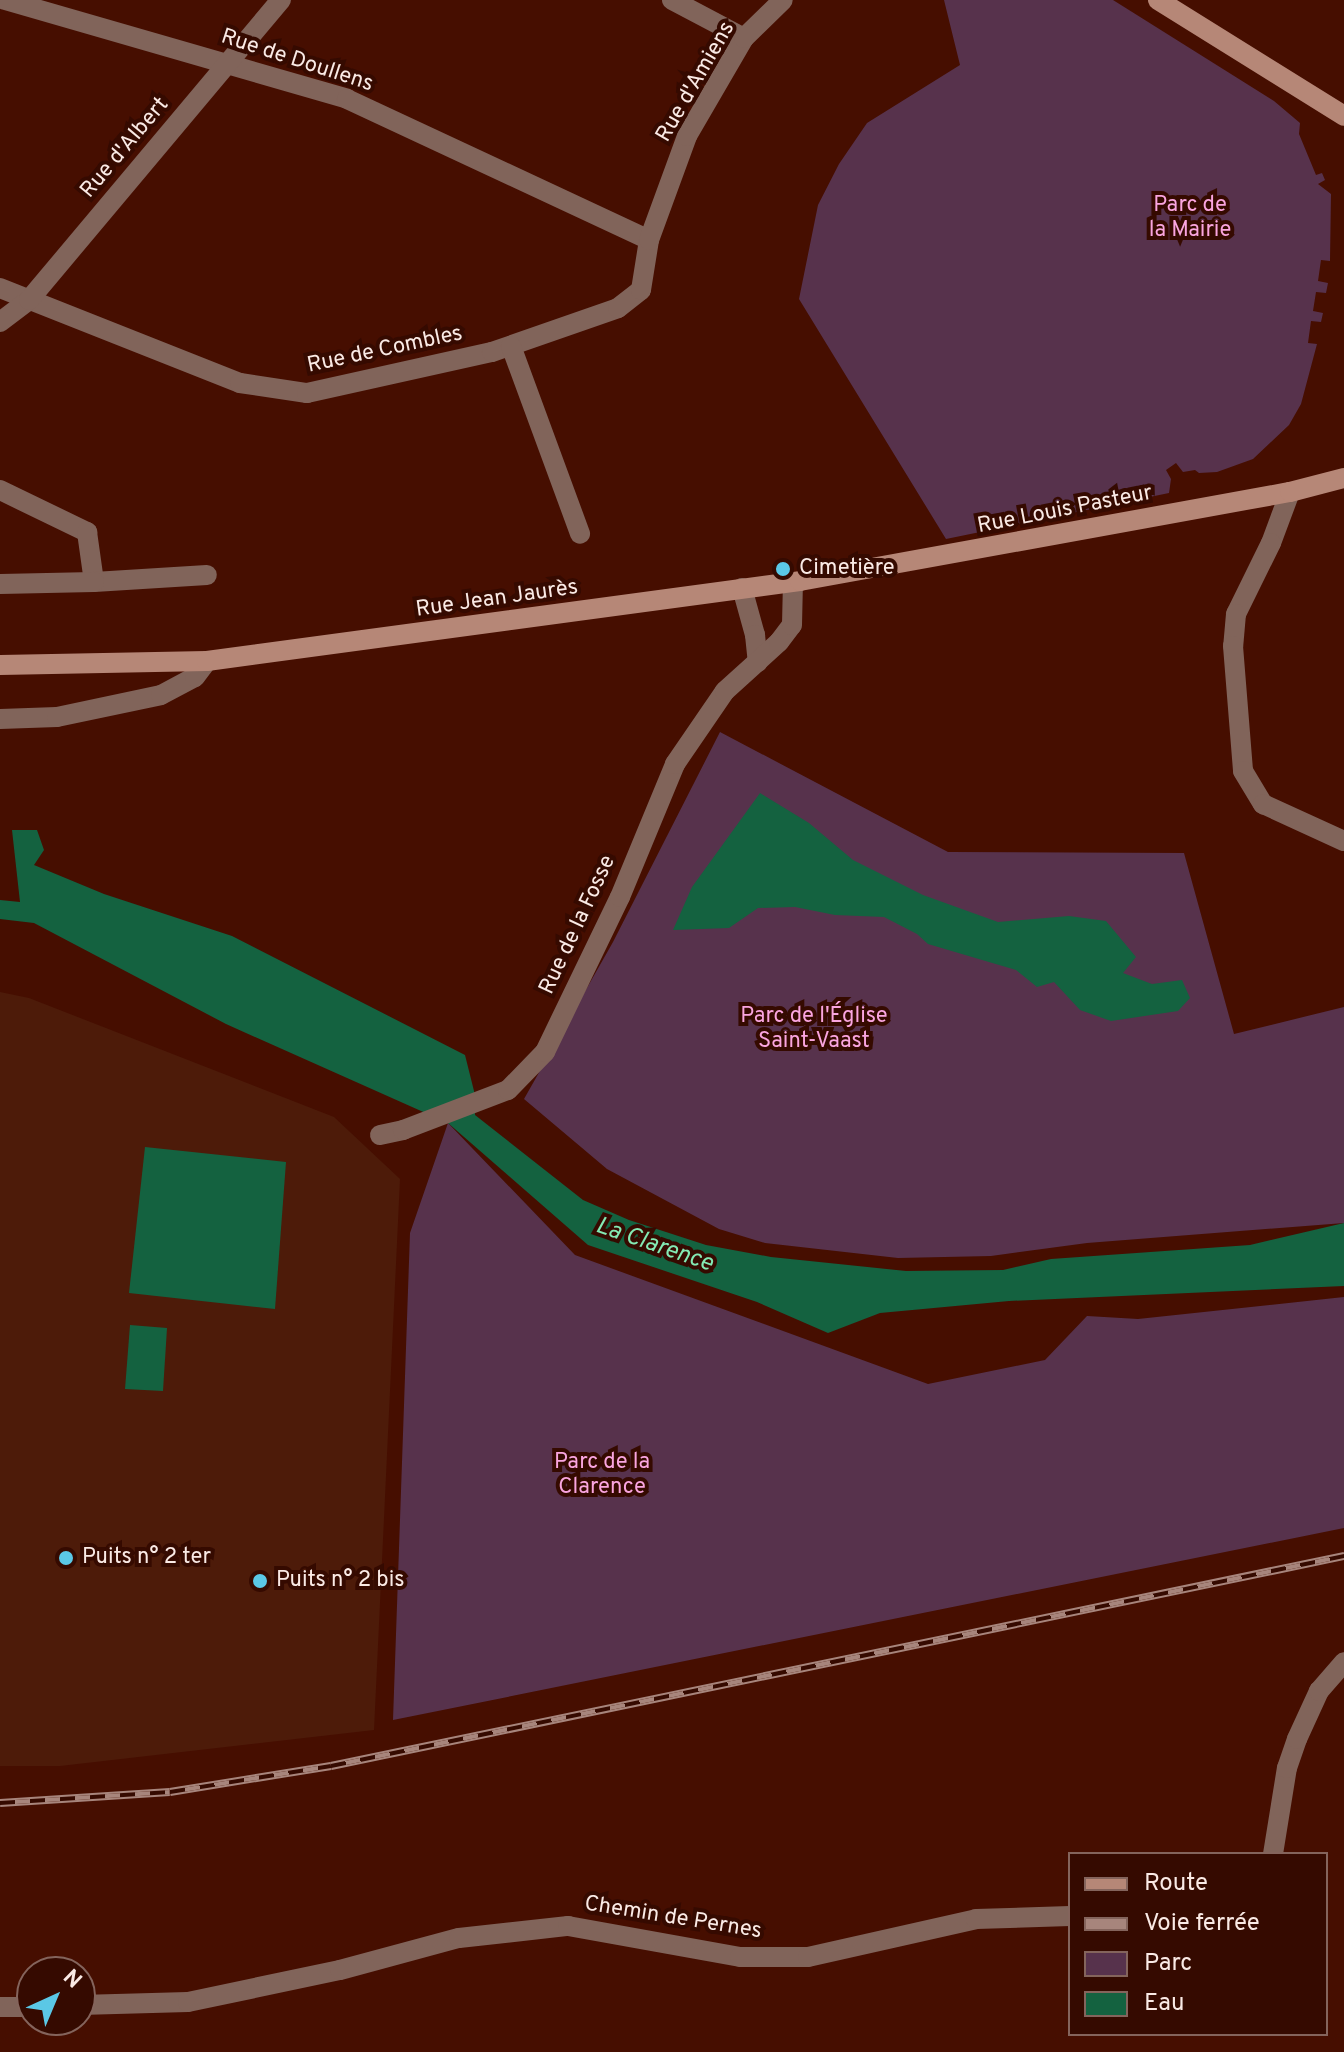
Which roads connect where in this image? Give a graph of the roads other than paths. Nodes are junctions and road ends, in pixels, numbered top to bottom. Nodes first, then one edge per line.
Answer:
1 (5, 0) edge
2 (281, 0) edge
3 (672, 0) edge
4 (783, 0) edge
5 (1158, 0) edge
6 (744, 38) junction
7 (227, 63) junction
8 (1344, 116) edge
9 (649, 240) junction
10 (0, 288) edge
11 (641, 290) joint
12 (29, 300) junction
13 (0, 322) edge
14 (511, 346) junction
15 (1344, 478) edge
16 (0, 490) edge
17 (1290, 492) junction
18 (580, 534) dead end
19 (207, 575) dead end
20 (94, 582) junction
21 (793, 582) junction
22 (0, 584) edge
23 (742, 588) junction
24 (207, 661) junction
25 (758, 662) junction
26 (0, 665) edge
27 (0, 719) edge
28 (1344, 841) edge
29 (380, 1135) dead end
30 (1344, 1662) edge
31 (1273, 1852) edge
32 (1068, 1916) edge
33 (96, 2005) edge

1 - 7 street, Rue de Doullens
2 - 7 street, Rue d'Albert
3 - 6 street
4 - 6 street, Rue d'Amiens
5 - 8 main road
6 - 9 street, Rue d'Amiens
7 - 9 street, Rue de Doullens
7 - 12 street, Rue d'Albert
9 - 11 street, Rue d'Amiens
10 - 12 street, Rue de Combles
11 - 14 street, Rue de Combles
12 - 13 street, Rue d'Albert
12 - 14 street, Rue de Combles
14 - 18 street
15 - 17 main road, Rue Louis Pasteur
16 - 20 street
17 - 21 main road, Rue Louis Pasteur
17 - 28 street
19 - 20 street
20 - 22 street
21 - 23 main road, Rue Jean Jaurès
21 - 25 street, Rue de la Fosse
23 - 24 main road, Rue Jean Jaurès
23 - 25 street
24 - 26 main road, Rue Jean Jaurès
24 - 27 street
25 - 29 street, Rue de la Fosse
30 - 31 street
32 - 33 street, Chemin de Pernes

